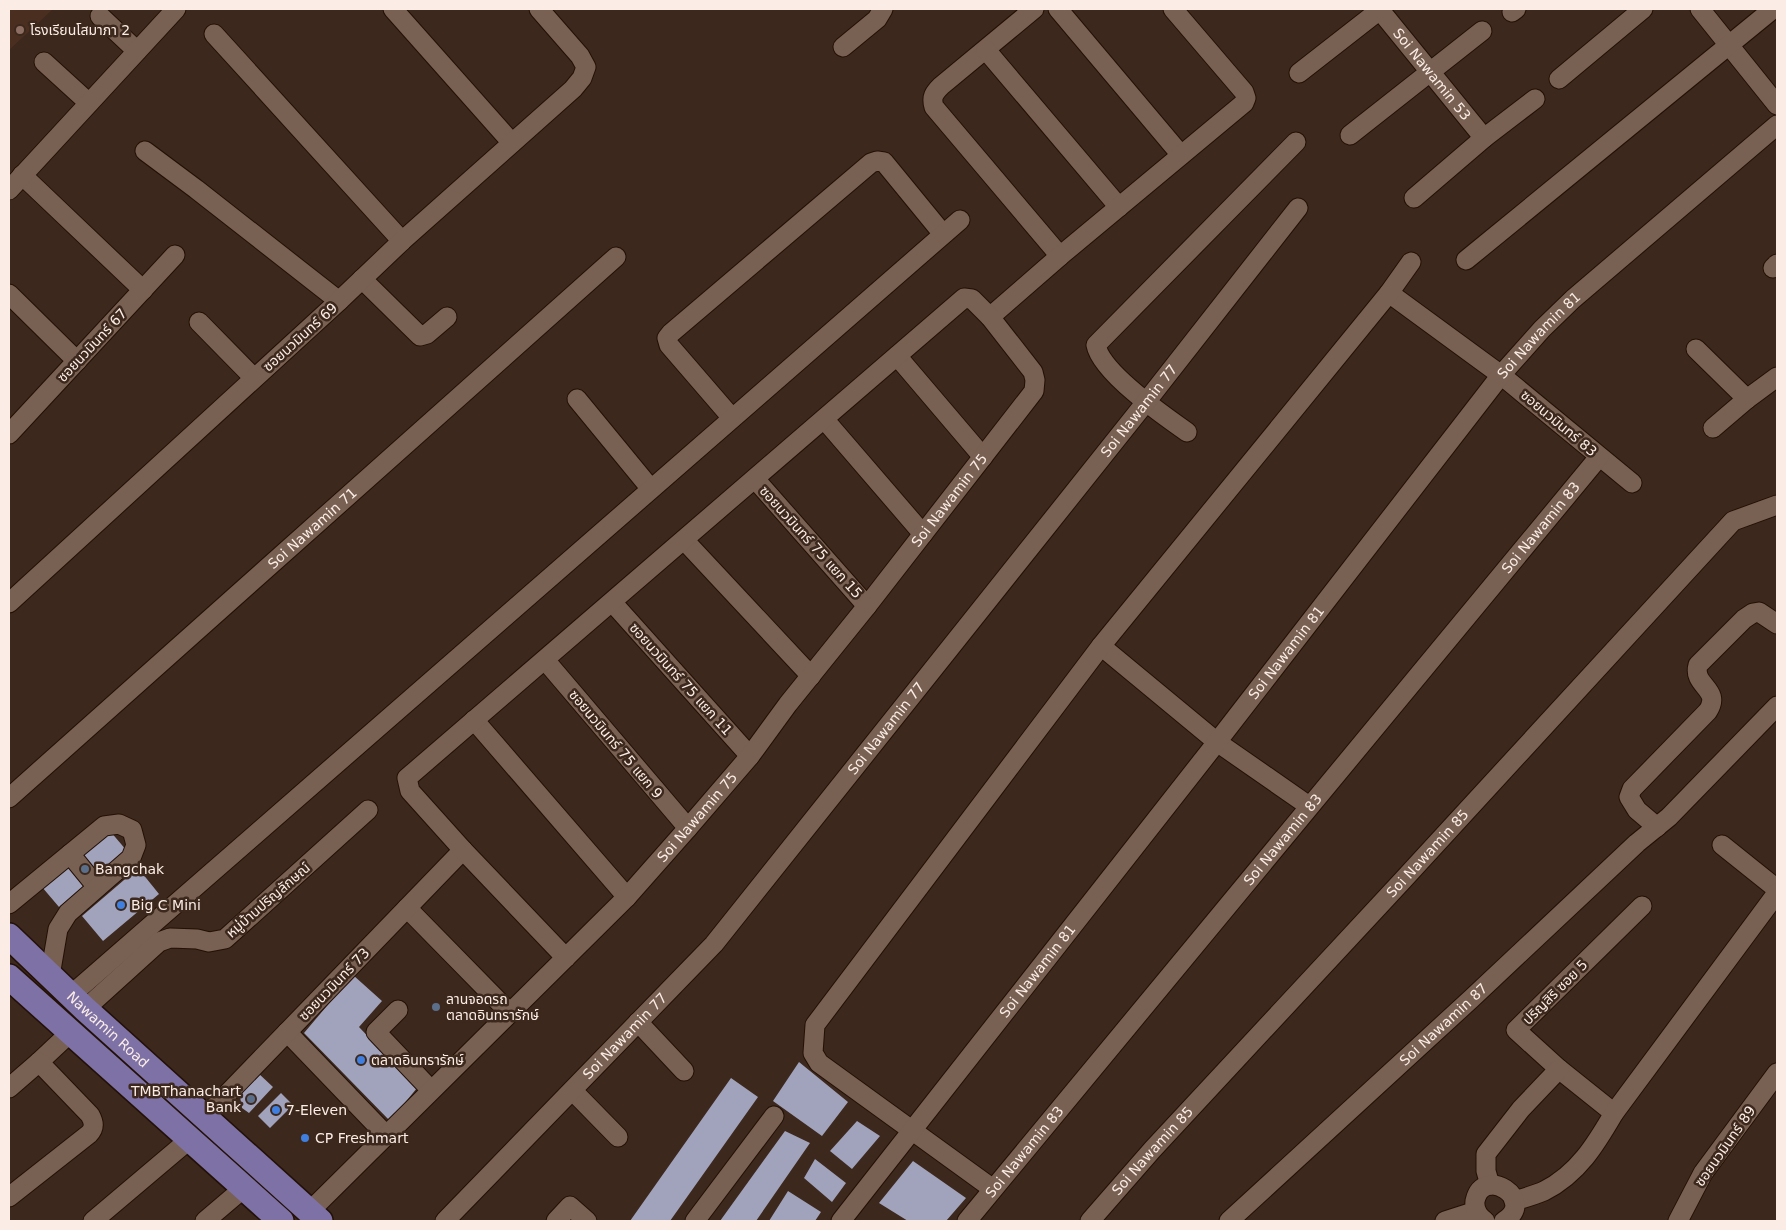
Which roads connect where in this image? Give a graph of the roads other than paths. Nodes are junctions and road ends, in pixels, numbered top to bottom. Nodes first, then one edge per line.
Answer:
1 (176, 9) edge
2 (392, 9) edge
3 (539, 9) edge
4 (882, 9) edge
5 (1034, 9) edge
6 (1058, 9) edge
7 (1173, 9) edge
8 (1380, 9) edge
9 (1643, 9) edge
10 (1700, 9) edge
11 (1773, 9) edge
12 (100, 16) dead end
13 (1482, 31) dead end
14 (214, 34) dead end
15 (1729, 44) junction
16 (843, 47) dead end
17 (986, 50) junction
18 (137, 51) junction
19 (44, 62) dead end
20 (1431, 72) junction
21 (1299, 73) dead end
22 (1559, 79) dead end
23 (1535, 100) dead end
24 (89, 102) junction
25 (1777, 105) edge
26 (1777, 125) edge
27 (1350, 135) dead end
28 (1484, 138) junction
29 (1296, 142) dead end
30 (512, 143) junction
31 (145, 151) dead end
32 (1181, 155) junction
33 (13, 184) edge
34 (1414, 198) dead end
35 (1119, 207) junction
36 (1298, 208) dead end
37 (960, 220) dead end
38 (943, 234) junction
39 (402, 241) junction
40 (175, 255) dead end
41 (1060, 256) junction
42 (616, 257) dead end
43 (1466, 260) dead end
44 (1411, 262) dead end
45 (362, 279) junction
46 (143, 290) junction
47 (1389, 293) junction
48 (9, 294) edge
49 (339, 301) junction
50 (447, 317) dead end
51 (990, 317) junction
52 (199, 322) dead end
53 (1696, 349) dead end
54 (897, 356) junction
55 (77, 361) junction
56 (1501, 375) junction
57 (1777, 377) edge
58 (254, 378) junction
59 (1747, 399) junction
60 (577, 400) dead end
61 (1146, 402) junction
62 (732, 418) junction
63 (824, 419) junction
64 (1713, 428) dead end
65 (1187, 432) dead end
66 (9, 433) edge
67 (983, 457) junction
68 (1598, 457) junction
69 (755, 479) junction
70 (1632, 483) dead end
71 (651, 489) junction
72 (1777, 505) edge
73 (923, 534) junction
74 (684, 540) junction
75 (612, 602) junction
76 (9, 603) edge
77 (867, 606) junction
78 (1777, 624) edge
79 (1101, 646) junction
80 (545, 660) junction
81 (811, 676) junction
82 (1777, 706) edge
83 (474, 720) junction
84 (1217, 742) junction
85 (750, 756) junction
86 (9, 798) edge
87 (1309, 806) junction
88 (368, 810) dead end
89 (1657, 827) junction
90 (688, 828) junction
91 (1722, 845) dead end
92 (463, 850) junction
93 (70, 854) junction
94 (97, 887) junction
95 (1777, 891) edge
96 (626, 897) junction
97 (9, 904) edge
98 (1642, 906) dead end
99 (407, 908) junction
100 (9, 936) edge
101 (566, 958) junction
102 (50, 976) junction
103 (9, 977) edge
104 (78, 1002) junction
105 (398, 1010) dead end
106 (510, 1012) junction
107 (638, 1022) junction
108 (71, 1032) junction
109 (287, 1032) junction
110 (39, 1062) junction
111 (1559, 1069) junction
112 (684, 1071) dead end
113 (1777, 1073) edge
114 (9, 1088) edge
115 (431, 1090) junction
116 (573, 1091) junction
117 (1614, 1113) junction
118 (774, 1116) dead end
119 (205, 1117) junction
120 (913, 1131) junction
121 (387, 1136) junction
122 (618, 1137) dead end
123 (190, 1139) junction
124 (1490, 1185) junction
125 (245, 1187) junction
126 (993, 1189) junction
127 (9, 1197) edge
128 (1514, 1201) junction
129 (1480, 1216) edge
130 (315, 1217) edge
131 (93, 1221) edge
132 (205, 1221) edge
133 (281, 1221) edge
134 (445, 1221) edge
135 (556, 1221) edge
136 (588, 1221) edge
137 (695, 1221) edge
138 (841, 1221) edge
139 (967, 1221) edge
140 (1090, 1221) edge
141 (1229, 1221) edge
142 (1445, 1221) edge
143 (1504, 1221) edge
144 (1678, 1221) edge

1 - 18 street
2 - 30 street
3 - 30 street, ซอยนวมินทร์ 69
4 - 16 street
5 - 17 street
6 - 32 street
7 - 32 street
8 - 20 street, Soi Nawamin 53
8 - 21 street
9 - 22 street
10 - 15 street
11 - 15 street
12 - 18 street
13 - 20 street
14 - 39 street
15 - 25 street
15 - 43 street
17 - 35 street
17 - 41 street
18 - 24 street
19 - 24 street
20 - 27 street
20 - 28 street, Soi Nawamin 53
23 - 28 street
24 - 33 street
26 - 56 street, Soi Nawamin 81
28 - 34 street
29 - 61 street
30 - 39 street, ซอยนวมินทร์ 69
31 - 49 street
32 - 35 street
33 - 46 street
35 - 41 street
36 - 61 street, Soi Nawamin 77
37 - 38 street
38 - 62 street
38 - 62 street
39 - 45 street, ซอยนวมินทร์ 69
40 - 46 street, ซอยนวมินทร์ 67
41 - 51 street
42 - 86 street, Soi Nawamin 71
44 - 47 street
45 - 49 street, ซอยนวมินทร์ 69
45 - 50 street
46 - 55 street, ซอยนวมินทร์ 67
47 - 56 street, ซอยนวมินทร์ 83
47 - 79 street
48 - 55 street
49 - 58 street, ซอยนวมินทร์ 69
51 - 54 street
51 - 67 street, Soi Nawamin 75
52 - 58 street
53 - 59 street
54 - 63 street
54 - 67 street
55 - 66 street, ซอยนวมินทร์ 67
56 - 68 street, ซอยนวมินทร์ 83
56 - 84 street, Soi Nawamin 81
57 - 59 street
58 - 76 street, ซอยนวมินทร์ 69
59 - 64 street
60 - 71 street
61 - 65 street
61 - 107 street, Soi Nawamin 77
62 - 71 street
63 - 69 street
63 - 73 street
67 - 73 street, Soi Nawamin 75
68 - 70 street, ซอยนวมินทร์ 83
68 - 87 street, Soi Nawamin 83
69 - 74 street
69 - 77 street, ซอยนวมินทร์ 75 แยก 15
71 - 104 street
72 - 140 street, Soi Nawamin 85
73 - 77 street, Soi Nawamin 75
74 - 75 street
74 - 81 street
75 - 80 street
75 - 85 street, ซอยนวมินทร์ 75 แยก 11
77 - 81 street, Soi Nawamin 75
78 - 89 street
79 - 84 street
79 - 120 street
80 - 83 street
80 - 90 street, ซอยนวมินทร์ 75 แยก 9
81 - 85 street, Soi Nawamin 75
82 - 89 street, Soi Nawamin 87
83 - 92 street
83 - 96 street
84 - 87 street
84 - 120 street, Soi Nawamin 81
85 - 90 street, Soi Nawamin 75
87 - 126 street, Soi Nawamin 83
88 - 104 street, หมู่บ้านปริญลักษณ์
89 - 141 street, Soi Nawamin 87
90 - 96 street, Soi Nawamin 75
91 - 95 street
92 - 99 street, ซอยนวมินทร์ 73
92 - 101 street
93 - 94 street
93 - 94 street
93 - 97 street
94 - 102 street
95 - 117 street
96 - 101 street, Soi Nawamin 75
98 - 111 street, ปริญสิริ ซอย 5
99 - 106 street
99 - 109 street, ซอยนวมินทร์ 73
100 - 102 main road, Nawamin Road
101 - 106 street, Soi Nawamin 75
102 - 104 main road, Nawamin Road
103 - 108 main road, Nawamin Road
104 - 119 main road, Nawamin Road
105 - 115 street
106 - 115 street, Soi Nawamin 75
107 - 112 street
107 - 116 street, Soi Nawamin 77
108 - 110 street
108 - 123 main road, Nawamin Road
109 - 119 street, ซอยนวมินทร์ 73
109 - 121 street
110 - 114 street
110 - 127 street
111 - 117 street, ปริญสิริ ซอย 5
111 - 124 street
113 - 144 street, ซอยนวมินทร์ 89
115 - 121 street, Soi Nawamin 75
116 - 122 street
116 - 134 street, Soi Nawamin 77
117 - 128 street
118 - 137 street
119 - 130 main road, Nawamin Road
120 - 126 street
120 - 138 street, Soi Nawamin 81
121 - 130 street, Soi Nawamin 75
123 - 125 main road, Nawamin Road
123 - 131 street
124 - 128 street
124 - 129 street
125 - 132 street
125 - 133 main road, Nawamin Road
126 - 139 street, Soi Nawamin 83
128 - 143 street
129 - 142 street
135 - 136 street

